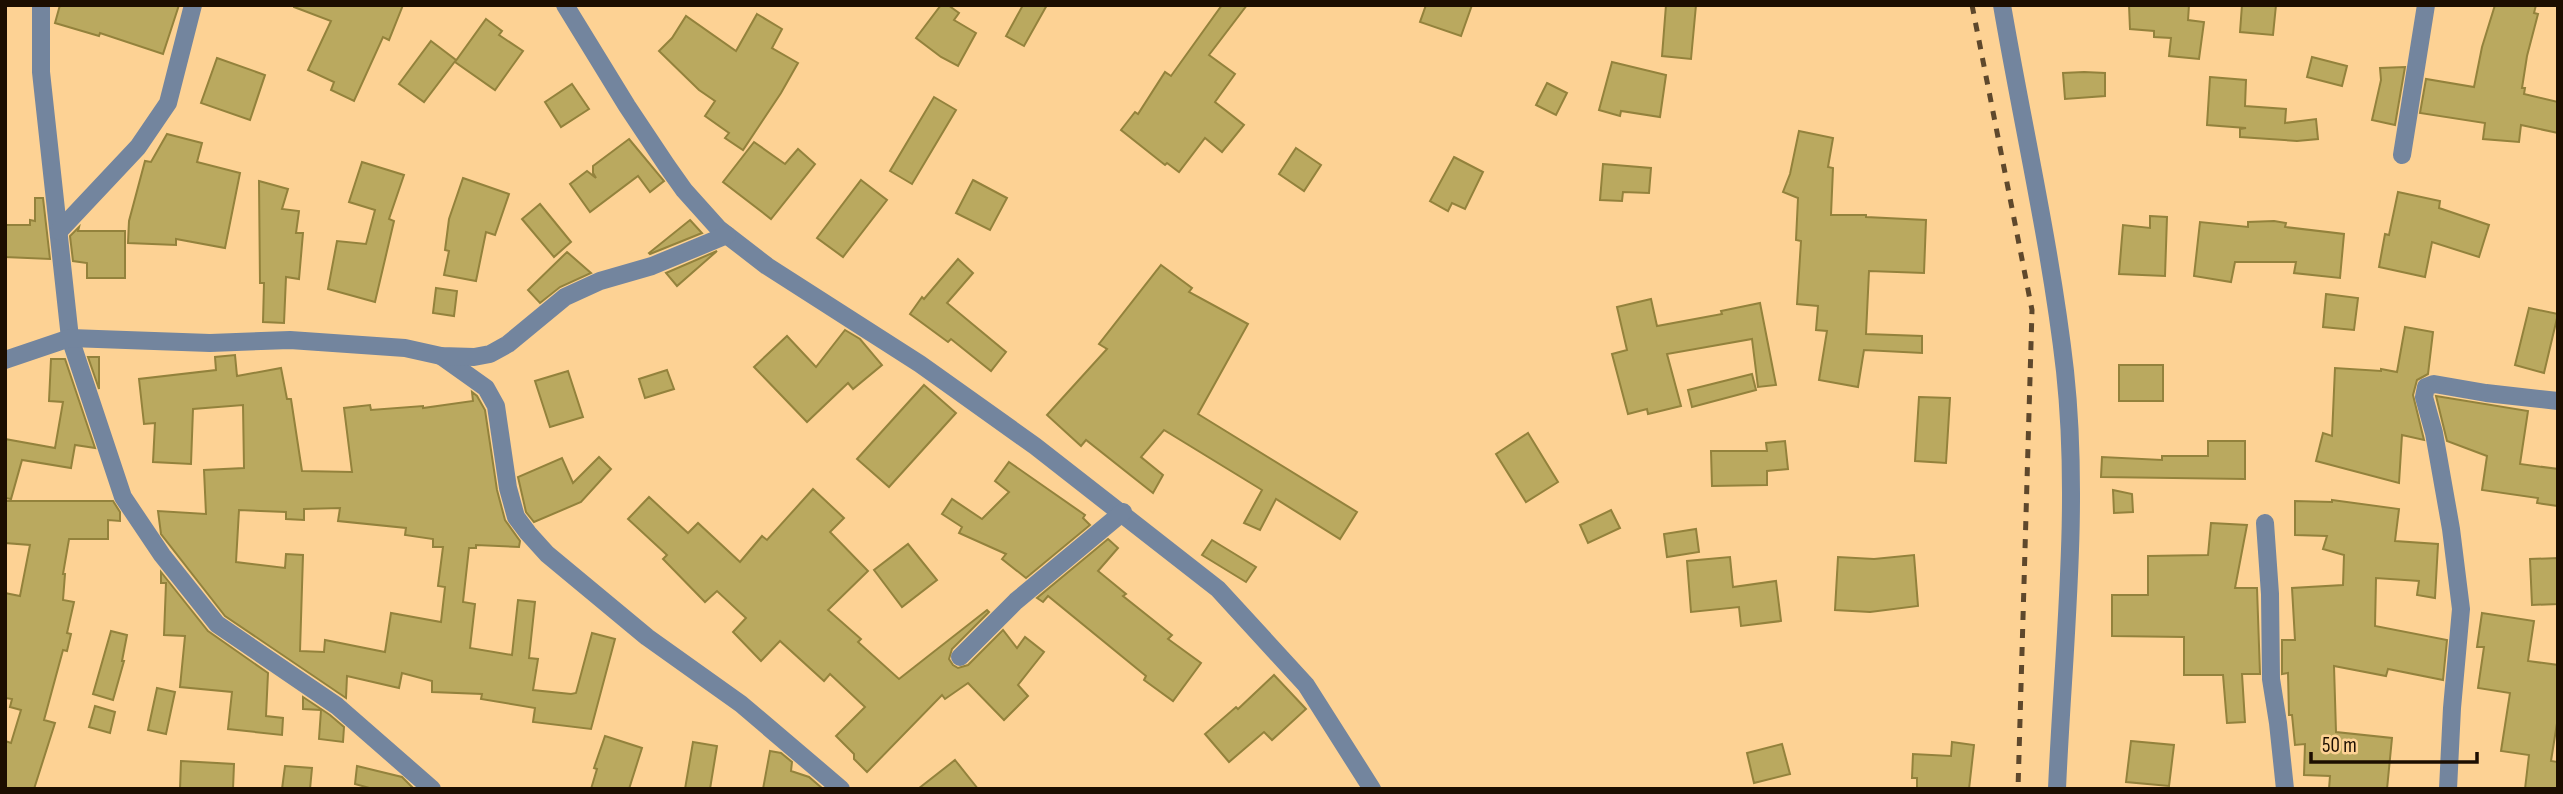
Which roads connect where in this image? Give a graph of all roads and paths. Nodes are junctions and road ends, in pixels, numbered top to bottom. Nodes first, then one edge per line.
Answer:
1 (41, 5) edge
2 (192, 5) edge
3 (565, 5) edge
4 (2002, 5) edge
5 (2426, 5) edge
6 (2402, 155) dead end
7 (59, 231) junction
8 (727, 235) junction
9 (70, 338) junction
10 (441, 356) junction
11 (5, 360) edge
12 (2558, 401) edge
13 (1123, 512) junction
14 (2265, 523) dead end
15 (960, 657) dead end
16 (432, 789) edge
17 (841, 789) edge
18 (1371, 789) edge
19 (2057, 789) edge
20 (2285, 789) edge
21 (2448, 789) edge

1 - 7 street
2 - 7 street
3 - 8 street
4 - 19 street
5 - 6 street
7 - 9 street
8 - 10 street
8 - 13 street
9 - 10 street
9 - 11 street
9 - 16 street
10 - 17 street
12 - 21 street
13 - 15 street
13 - 18 street
14 - 20 street

